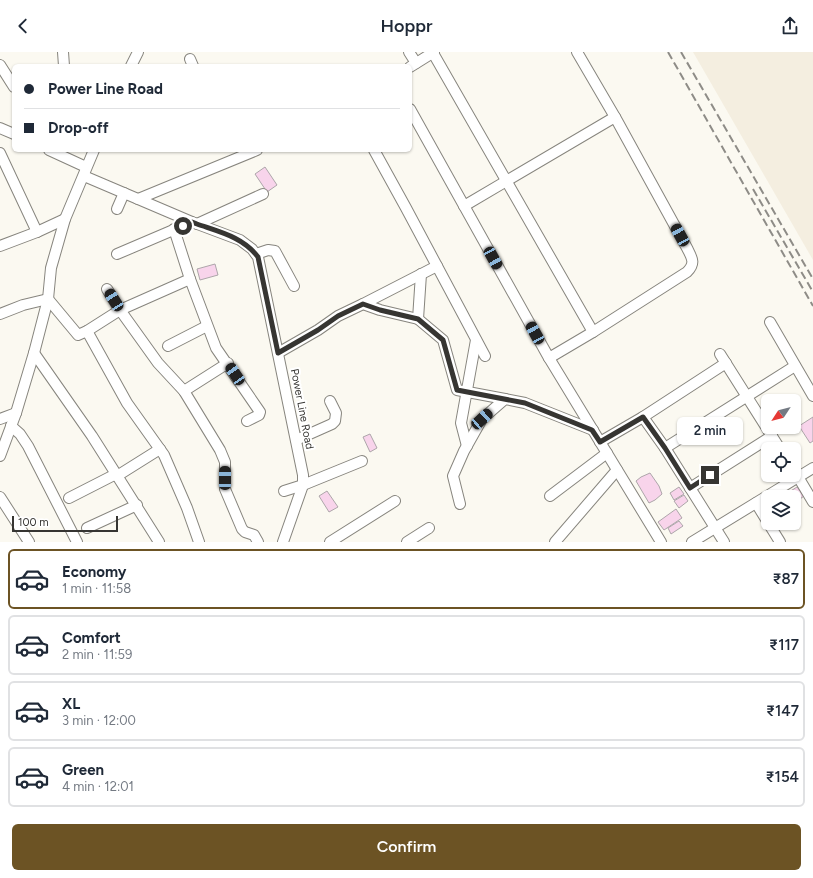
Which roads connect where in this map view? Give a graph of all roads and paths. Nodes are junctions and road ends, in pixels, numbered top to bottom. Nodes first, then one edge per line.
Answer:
1 (63, 52) edge
2 (138, 52) edge
3 (410, 52) edge
4 (433, 52) edge
5 (577, 52) edge
6 (64, 64) edge
7 (132, 64) edge
8 (0, 65) edge
9 (413, 65) edge
10 (12, 84) edge
11 (412, 113) edge
12 (614, 117) junction
13 (0, 128) edge
14 (12, 133) edge
15 (55, 152) edge
16 (93, 152) edge
17 (253, 152) edge
18 (375, 152) edge
19 (0, 153) edge
20 (85, 172) junction
21 (506, 181) junction
22 (124, 193) junction
23 (263, 194) dead end
24 (138, 199) junction
25 (464, 206) junction
26 (117, 209) dead end
27 (65, 219) junction
28 (194, 223) junction
29 (174, 229) junction
30 (37, 232) junction
31 (0, 246) edge
32 (117, 254) dead end
33 (256, 254) junction
34 (437, 266) junction
35 (421, 274) junction
36 (190, 279) junction
37 (294, 286) dead end
38 (107, 289) dead end
39 (48, 299) junction
40 (363, 304) junction
41 (120, 310) junction
42 (0, 314) edge
43 (418, 319) junction
44 (770, 322) dead end
45 (207, 326) junction
46 (88, 331) junction
47 (593, 332) junction
48 (476, 340) junction
49 (168, 346) dead end
50 (34, 353) junction
51 (278, 353) junction
52 (720, 354) dead end
53 (485, 356) dead end
54 (549, 358) junction
55 (228, 363) junction
56 (726, 364) junction
57 (796, 366) junction
58 (184, 391) junction
59 (466, 392) junction
60 (748, 396) junction
61 (813, 396) edge
62 (504, 399) junction
63 (330, 401) dead end
64 (16, 413) junction
65 (2, 415) edge
66 (643, 417) junction
67 (247, 421) dead end
68 (11, 426) junction
69 (592, 430) junction
70 (772, 436) junction
71 (296, 440) junction
72 (600, 442) junction
73 (776, 442) edge
74 (467, 446) junction
75 (665, 448) junction
76 (160, 449) junction
77 (607, 453) junction
78 (0, 456) edge
79 (362, 461) dead end
80 (813, 468) edge
81 (617, 470) junction
82 (801, 472) edge
83 (117, 475) junction
84 (785, 482) edge
85 (801, 482) edge
86 (303, 485) junction
87 (690, 488) junction
88 (284, 491) dead end
89 (550, 496) dead end
90 (0, 497) edge
91 (69, 498) dead end
92 (395, 501) dead end
93 (813, 502) edge
94 (756, 503) junction
95 (460, 504) dead end
96 (137, 505) junction
97 (88, 528) dead end
98 (429, 528) dead end
99 (715, 528) junction
100 (28, 542) edge
101 (77, 542) edge
102 (159, 542) edge
103 (199, 542) edge
104 (258, 542) edge
105 (284, 542) edge
106 (330, 542) edge
107 (407, 542) edge
108 (555, 542) edge
109 (661, 542) edge
110 (692, 542) edge
111 (724, 542) edge
112 (780, 542) edge

1 - 6 street
2 - 7 street
3 - 9 street
4 - 9 street
4 - 21 street
5 - 12 street
8 - 10 street
11 - 25 street
12 - 21 street
12 - 47 street
13 - 14 street
15 - 20 street
16 - 20 street
17 - 24 street
18 - 34 street
19 - 30 street
20 - 22 street
20 - 27 street
21 - 25 street
21 - 47 street
22 - 24 street
22 - 26 street
23 - 28 street
24 - 28 street
25 - 54 street
27 - 30 street
27 - 39 street
28 - 29 street
28 - 33 street
29 - 32 street
29 - 36 street
30 - 31 street
33 - 37 street
33 - 51 street, Power Line Road
34 - 35 street
34 - 48 street
35 - 40 street
35 - 43 street
36 - 41 street
36 - 45 street
38 - 41 street
39 - 42 street
39 - 46 street
39 - 50 street
40 - 43 street
40 - 51 street
41 - 46 street
41 - 58 street
43 - 59 street
44 - 57 street
45 - 49 street
45 - 55 street
46 - 76 street
47 - 54 street
48 - 53 street
48 - 59 street
50 - 64 street
50 - 83 street
51 - 71 street, Power Line Road
52 - 56 street
54 - 69 street
55 - 58 street
55 - 67 street
56 - 60 street
56 - 66 street
57 - 60 street
57 - 61 street
58 - 104 street
59 - 62 street
59 - 74 street
60 - 70 street
60 - 75 street
62 - 69 street
62 - 74 street
63 - 71 street
64 - 65 street
64 - 68 street
66 - 72 street
66 - 75 street
68 - 78 street
68 - 101 street
69 - 72 street
70 - 73 street
70 - 87 street
71 - 86 street, Power Line Road
72 - 77 street
74 - 95 street
75 - 87 street
76 - 83 street
76 - 103 street
77 - 81 street
77 - 89 street
79 - 86 street
80 - 82 street
81 - 108 street
81 - 109 street
83 - 91 street
83 - 96 street
84 - 94 street
85 - 93 street
86 - 88 street
86 - 105 street, Power Line Road
87 - 99 street
90 - 100 street
92 - 106 street
94 - 99 street
94 - 112 street
96 - 97 street
96 - 102 street
98 - 107 street
99 - 110 street
99 - 111 street

